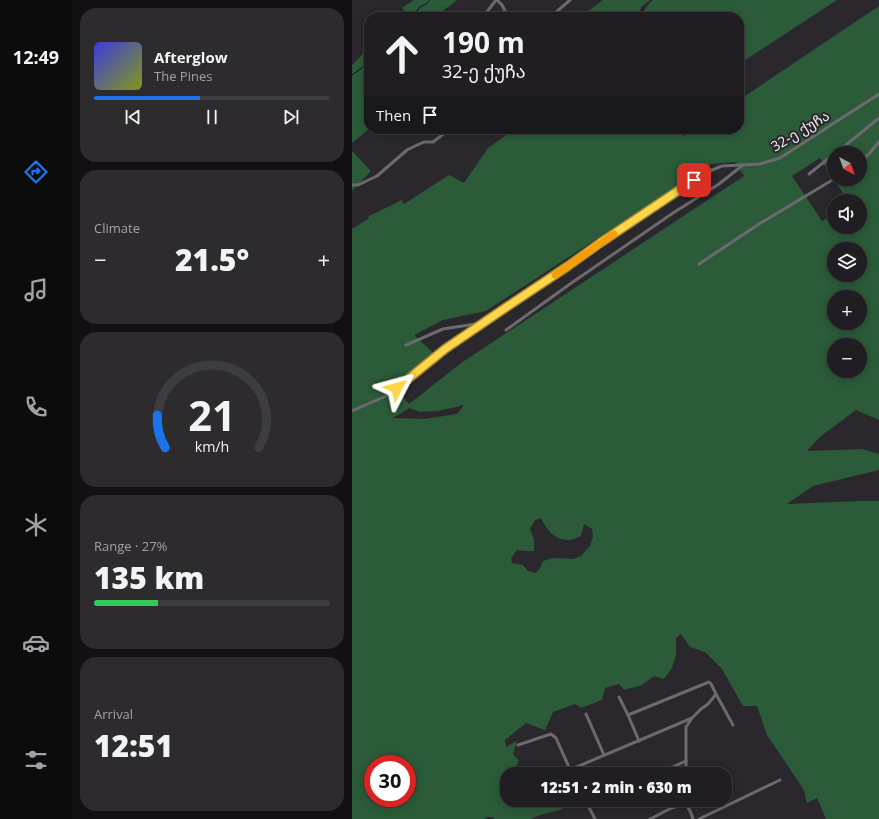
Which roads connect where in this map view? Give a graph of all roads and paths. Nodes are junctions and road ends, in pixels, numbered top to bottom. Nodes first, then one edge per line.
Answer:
1 (496, 0) edge
2 (570, 0) edge
3 (487, 12) edge
4 (506, 12) edge
5 (555, 12) edge
6 (879, 94) edge
7 (879, 118) edge
8 (443, 134) edge
9 (879, 142) edge
10 (845, 146) edge
11 (867, 156) edge
12 (827, 160) edge
13 (743, 165) junction
14 (809, 174) dead end
15 (827, 183) edge
16 (352, 186) edge
17 (700, 264) dead end
18 (484, 322) junction
19 (506, 330) dead end
20 (406, 344) dead end
21 (352, 411) edge
22 (716, 694) junction
23 (619, 697) dead end
24 (586, 714) dead end
25 (628, 715) junction
26 (692, 718) junction
27 (733, 725) dead end
28 (639, 741) junction
29 (518, 745) dead end
30 (604, 755) junction
31 (686, 761) junction
32 (569, 767) edge
33 (577, 767) edge
34 (673, 767) edge
35 (686, 767) edge
36 (780, 780) dead end
37 (589, 807) edge
38 (676, 807) edge
39 (688, 807) edge
40 (595, 819) edge
41 (650, 819) edge
42 (693, 819) edge
43 (699, 819) edge

1 - 3 street
1 - 4 street
2 - 5 street
6 - 13 street, 32-ე ქუჩა
7 - 10 street
8 - 16 street
9 - 11 street
12 - 14 street
13 - 18 street, 32-ე ქუჩა
13 - 19 street
15 - 17 street
18 - 20 street
18 - 21 street, 32-ე ქუჩა
22 - 25 street
22 - 26 street
22 - 27 street
23 - 25 street
24 - 30 street
25 - 28 street
26 - 28 street
26 - 31 street
28 - 30 street
29 - 32 street
30 - 33 street
31 - 34 street
31 - 35 street
36 - 43 street
37 - 40 street
38 - 41 street
39 - 42 street

